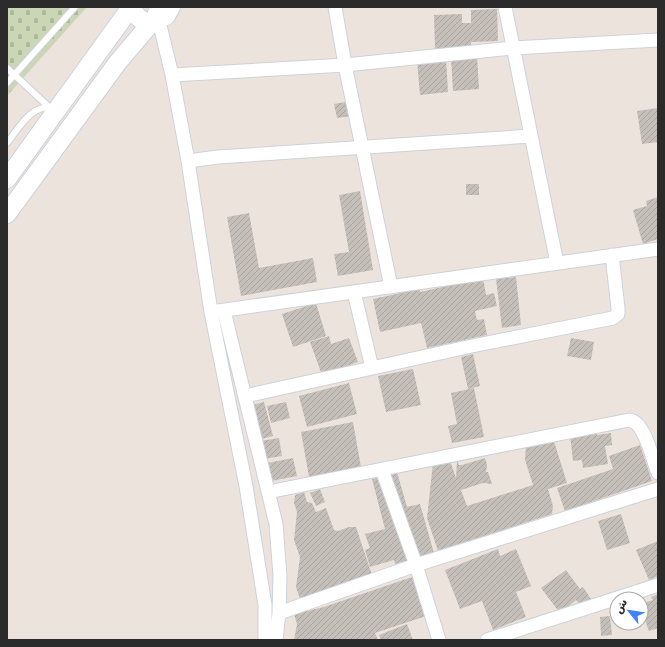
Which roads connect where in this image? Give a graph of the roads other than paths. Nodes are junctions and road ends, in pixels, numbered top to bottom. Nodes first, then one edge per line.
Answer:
1 (75, 7) edge
2 (131, 7) edge
3 (335, 7) edge
4 (505, 7) edge
5 (160, 14) edge
6 (658, 40) edge
7 (513, 48) junction
8 (345, 65) junction
9 (7, 68) edge
10 (14, 75) junction
11 (172, 75) junction
12 (7, 83) edge
13 (54, 107) junction
14 (531, 136) junction
15 (7, 142) edge
16 (362, 148) junction
17 (188, 161) junction
18 (7, 179) edge
19 (7, 214) edge
20 (658, 249) edge
21 (612, 255) junction
22 (557, 263) junction
23 (391, 287) junction
24 (354, 292) junction
25 (224, 311) junction
26 (211, 312) junction
27 (372, 368) junction
28 (245, 396) junction
29 (382, 470) junction
30 (658, 473) edge
31 (658, 489) edge
32 (268, 492) junction
33 (416, 565) junction
34 (658, 585) edge
35 (279, 613) junction
36 (265, 640) edge
37 (276, 640) edge
38 (439, 640) edge
39 (487, 640) edge

1 - 10 lane
2 - 5 street
2 - 13 street
3 - 8 street
4 - 7 street
5 - 11 street
5 - 19 street
6 - 7 street
7 - 8 street
7 - 14 street
8 - 11 street
8 - 16 street
9 - 10 lane
10 - 12 lane
10 - 13 lane
11 - 17 street
13 - 15 lane
13 - 18 street
14 - 16 street
14 - 22 street
16 - 17 street
16 - 23 street
17 - 26 street
20 - 21 street
21 - 22 street
21 - 27 street
22 - 23 street
23 - 24 street
24 - 25 street
24 - 27 street
25 - 26 street
25 - 28 street
26 - 36 street
27 - 28 street
28 - 32 street
29 - 30 street
29 - 32 street
29 - 33 street
31 - 33 street
32 - 35 street
33 - 35 street
33 - 38 street
34 - 39 street
35 - 37 street

